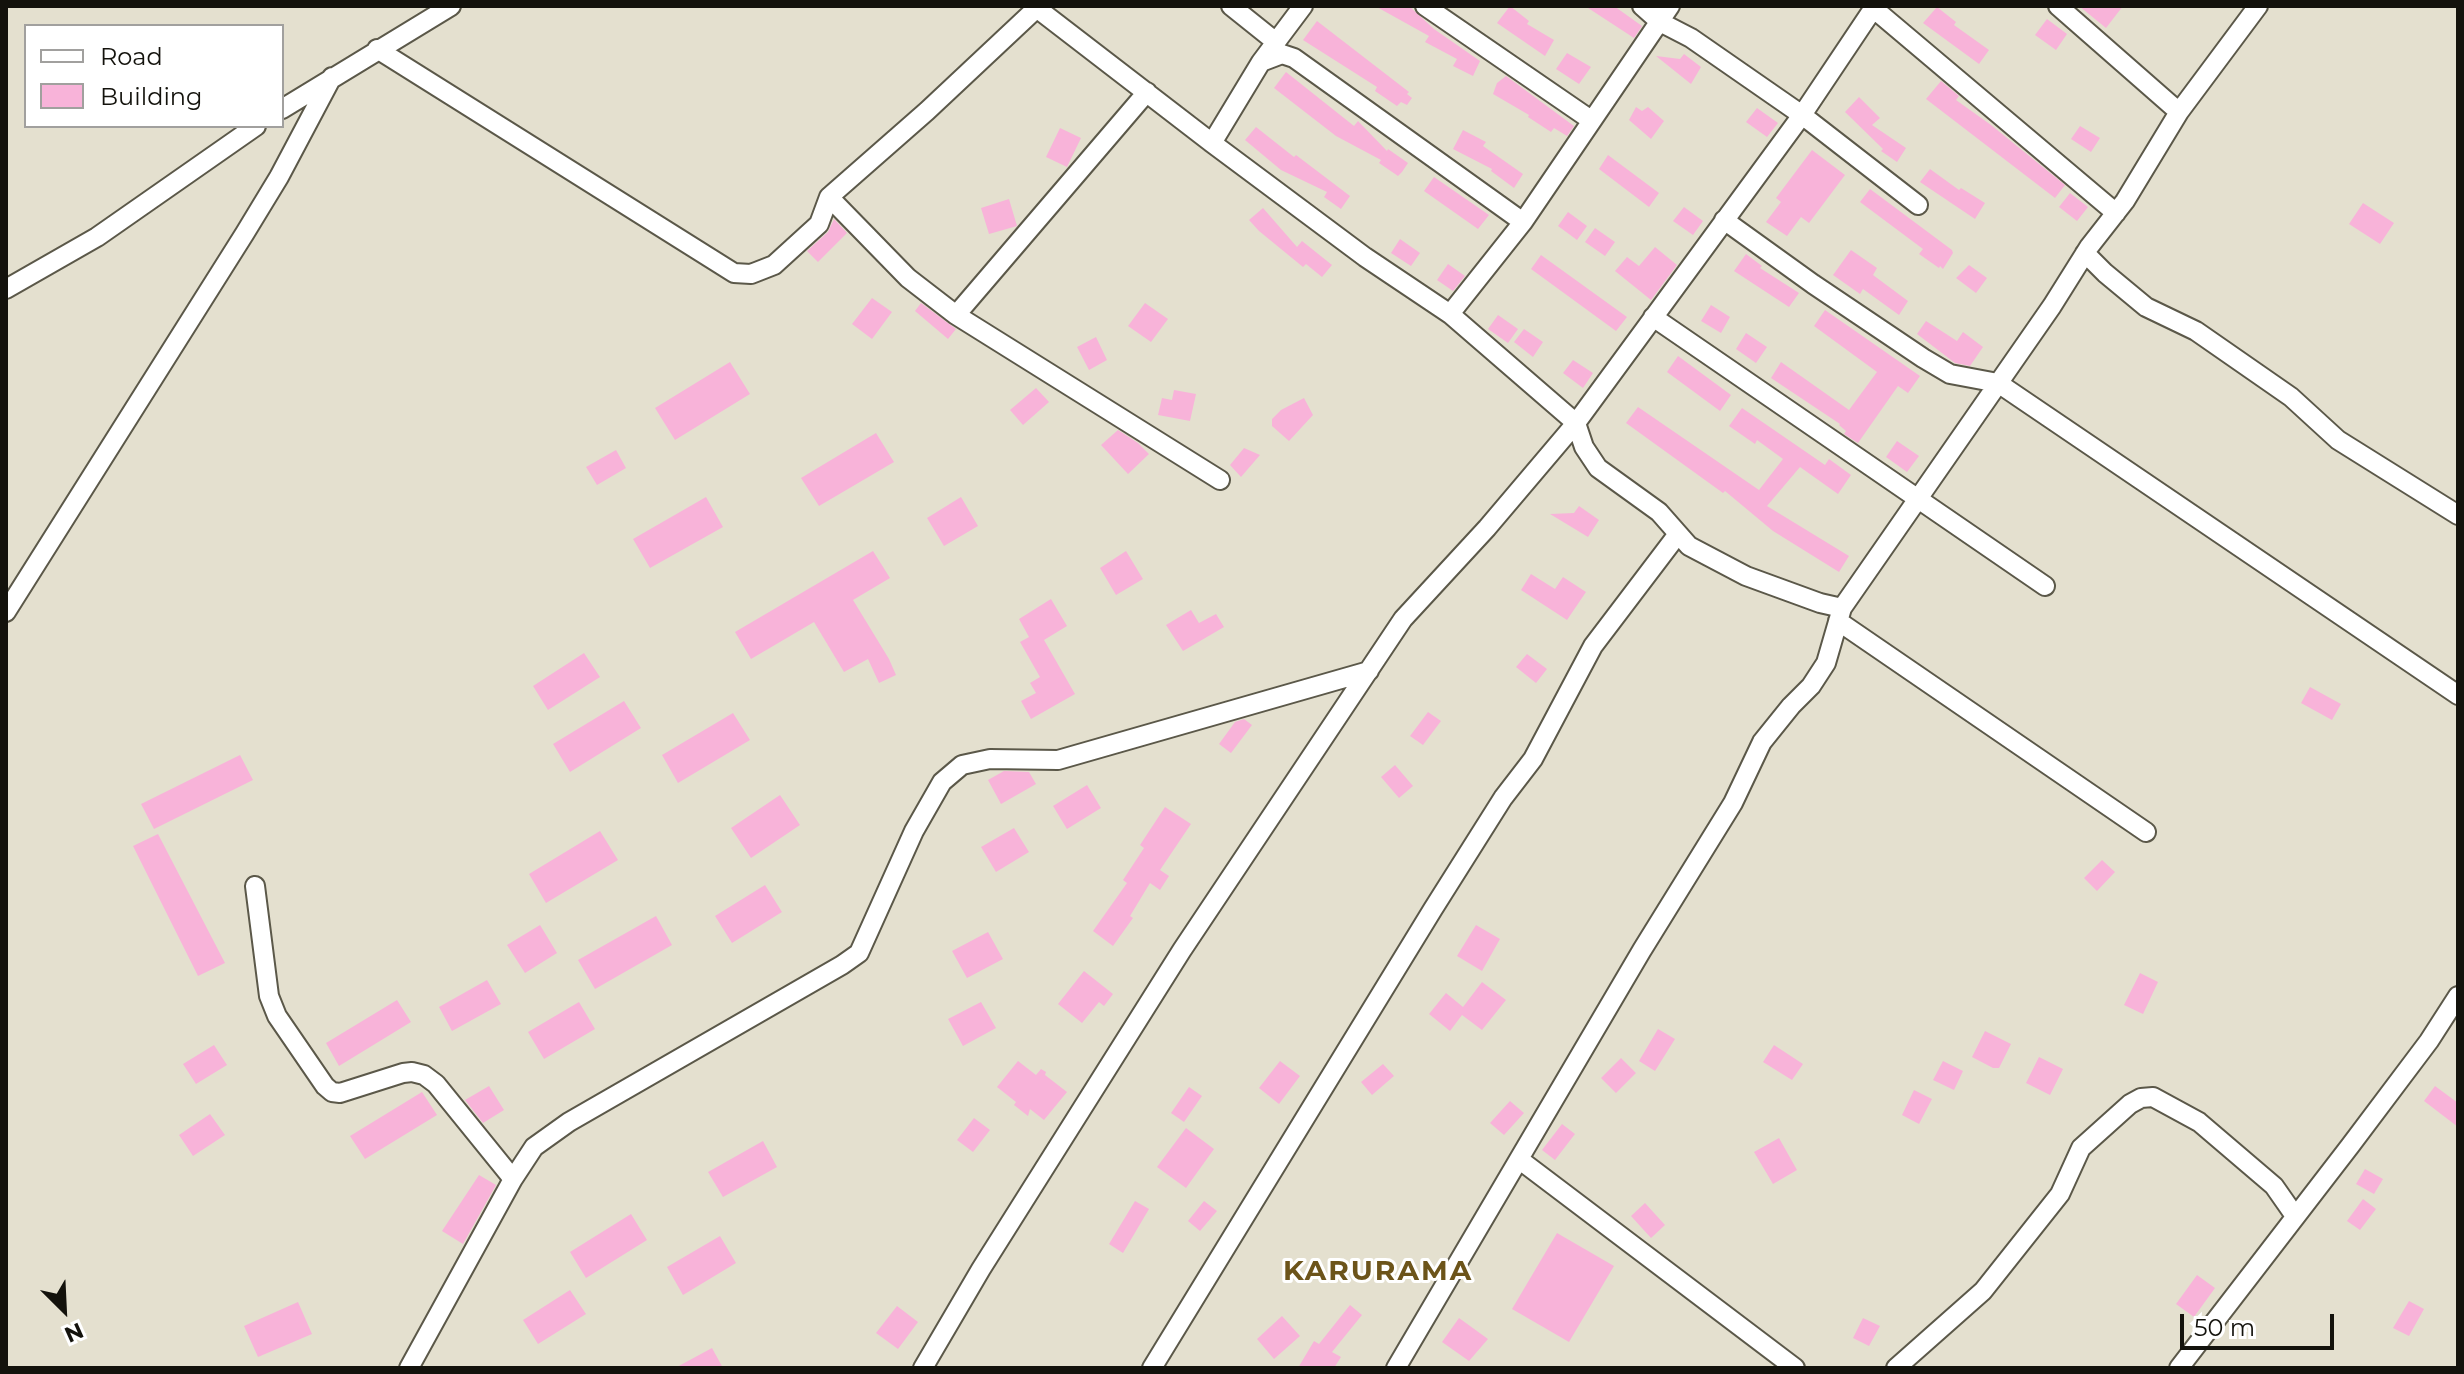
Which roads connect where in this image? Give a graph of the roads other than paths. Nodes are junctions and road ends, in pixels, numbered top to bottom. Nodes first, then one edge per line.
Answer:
1 (451, 6) edge
2 (1231, 6) edge
3 (1303, 6) edge
4 (1425, 6) edge
5 (1642, 6) edge
6 (2058, 6) edge
7 (1037, 7) edge
8 (1874, 7) edge
9 (2248, 10) edge
10 (1665, 14) edge
11 (1276, 42) junction
12 (377, 49) junction
13 (1261, 62) junction
14 (332, 77) junction
15 (1147, 92) junction
16 (284, 108) edge
17 (2179, 112) junction
18 (1802, 115) junction
19 (1591, 120) junction
20 (253, 128) edge
21 (1212, 143) junction
22 (829, 197) junction
23 (1918, 205) dead end
24 (2116, 213) junction
25 (1724, 220) junction
26 (1523, 222) junction
27 (2085, 253) junction
28 (6, 289) edge
29 (1450, 314) junction
30 (956, 315) junction
31 (1653, 317) junction
32 (1998, 383) junction
33 (1576, 423) junction
34 (1220, 480) dead end
35 (1917, 497) junction
36 (2458, 515) edge
37 (1678, 534) junction
38 (2045, 586) dead end
39 (6, 612) edge
40 (1840, 615) junction
41 (1369, 671) junction
42 (2458, 695) edge
43 (2146, 832) dead end
44 (255, 886) dead end
45 (2458, 996) edge
46 (1520, 1160) junction
47 (513, 1179) junction
48 (2295, 1216) junction
49 (1398, 1367) edge
50 (409, 1368) edge
51 (923, 1368) edge
52 (1152, 1368) edge
53 (1795, 1368) edge
54 (1896, 1368) edge
55 (2179, 1368) edge

1 - 12 street
2 - 11 street
3 - 11 street
4 - 19 street
5 - 10 street
6 - 17 street
7 - 15 street
7 - 22 street
8 - 18 street
8 - 24 street
9 - 17 street
10 - 18 street
10 - 19 street
11 - 13 street
12 - 14 street
12 - 22 street
13 - 21 street
13 - 26 street
14 - 16 street
14 - 39 street
15 - 21 street
15 - 30 street
17 - 24 street
18 - 23 street
18 - 25 street
19 - 26 street
20 - 28 street
21 - 29 street
22 - 30 street
24 - 27 street
25 - 31 street
25 - 32 street
26 - 29 street
27 - 32 street
27 - 36 street
29 - 33 street
30 - 34 street
31 - 33 street
31 - 35 street
32 - 35 street
32 - 42 street
33 - 37 street
33 - 41 street
35 - 38 street
35 - 40 street
37 - 40 street
37 - 52 street
40 - 43 street
40 - 46 street
41 - 47 street
41 - 51 street
44 - 47 street
45 - 48 street
46 - 49 street
46 - 53 street
47 - 50 street
48 - 54 street
48 - 55 street

